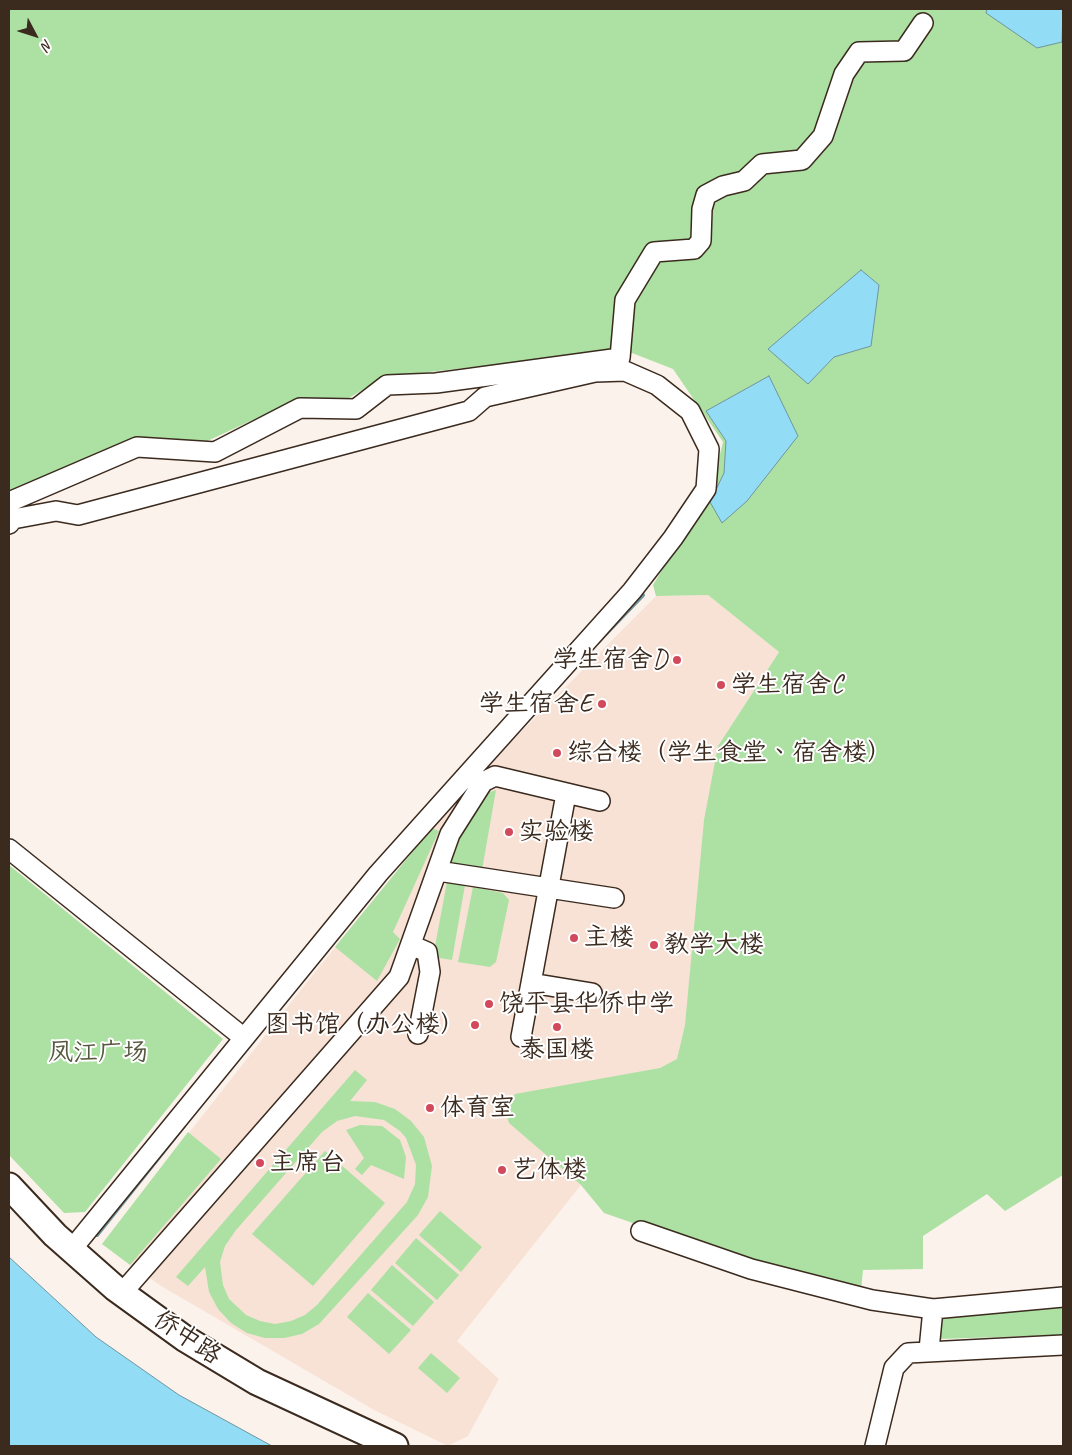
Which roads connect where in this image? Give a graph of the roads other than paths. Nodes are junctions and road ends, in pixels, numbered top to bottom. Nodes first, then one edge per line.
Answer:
1 (923, 23) dead end
2 (9, 502) edge
3 (9, 524) edge
4 (566, 794) junction
5 (600, 801) dead end
6 (9, 849) edge
7 (438, 871) junction
8 (548, 888) junction
9 (614, 898) dead end
10 (411, 945) junction
11 (531, 983) junction
12 (592, 993) dead end
13 (418, 1034) dead end
14 (521, 1037) dead end
15 (244, 1038) junction
16 (9, 1186) edge
17 (640, 1231) dead end
18 (72, 1250) junction
19 (122, 1293) junction
20 (1063, 1297) edge
21 (933, 1309) junction
22 (1063, 1345) edge
23 (930, 1350) junction
24 (395, 1446) edge
25 (875, 1446) edge

1 - 2 street
3 - 15 street
4 - 5 street
4 - 7 street
4 - 8 street
6 - 15 street
7 - 8 street
7 - 10 street
8 - 9 street
8 - 11 street
10 - 13 street
10 - 19 street
11 - 12 street
11 - 14 street
15 - 18 street
16 - 18 main road, 侨中路
17 - 21 street
18 - 19 main road, 侨中路
19 - 24 main road, 侨中路
20 - 21 street
21 - 23 street
22 - 23 street
23 - 25 street

